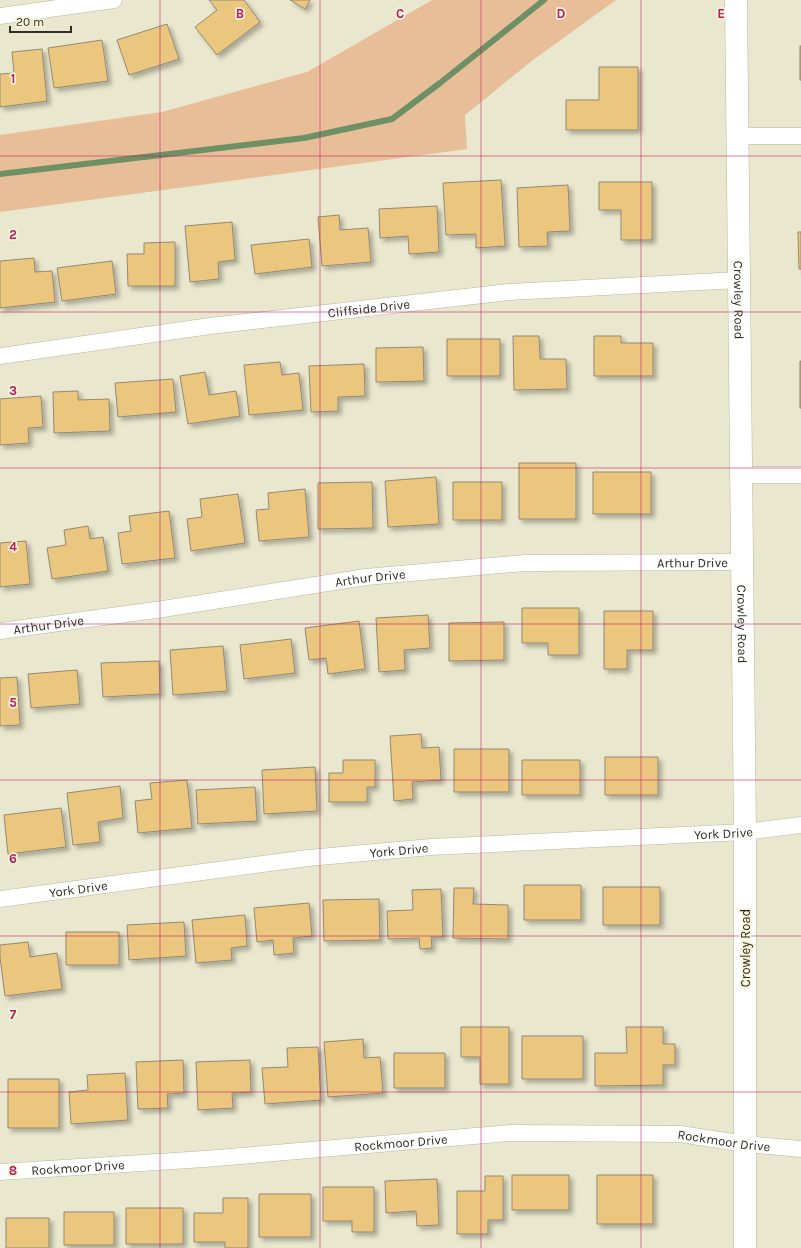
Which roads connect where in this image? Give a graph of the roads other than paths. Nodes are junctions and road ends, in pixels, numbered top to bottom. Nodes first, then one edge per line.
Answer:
1 (114, 0) edge
2 (736, 0) edge
3 (0, 16) edge
4 (738, 136) junction
5 (801, 136) edge
6 (739, 280) junction
7 (0, 356) edge
8 (742, 475) junction
9 (801, 475) edge
10 (742, 562) junction
11 (0, 631) edge
12 (801, 825) edge
13 (745, 832) junction
14 (0, 899) edge
15 (745, 1144) junction
16 (801, 1149) edge
17 (0, 1172) edge
18 (745, 1248) edge

1 - 3 street
2 - 4 main road, Crowley Road
4 - 5 street
4 - 6 main road, Crowley Road
6 - 7 street, Cliffside Drive
6 - 8 main road, Crowley Road
8 - 9 street
8 - 10 main road, Crowley Road
10 - 11 street, Arthur Drive
10 - 13 main road, Crowley Road
12 - 13 street, York Drive
13 - 14 street, York Drive
13 - 15 main road, Crowley Road
15 - 16 street, Rockmoor Drive
15 - 17 street, Rockmoor Drive
15 - 18 main road, Crowley Road

